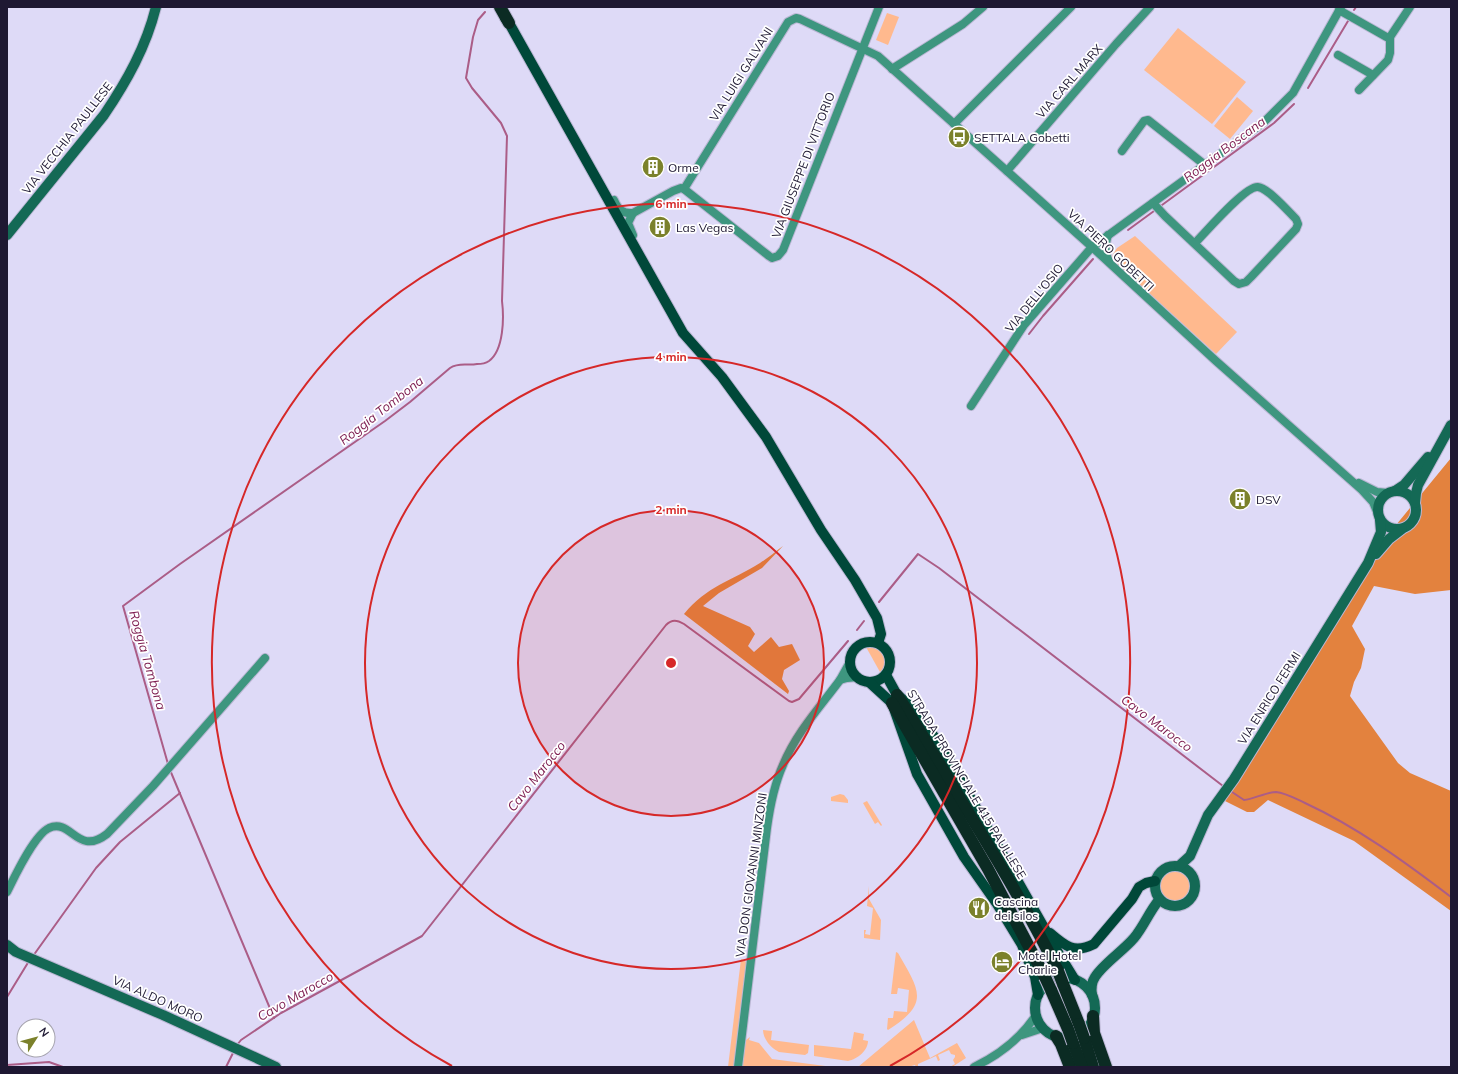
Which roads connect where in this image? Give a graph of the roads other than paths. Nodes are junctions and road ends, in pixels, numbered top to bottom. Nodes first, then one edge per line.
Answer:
1 (156, 7) edge
2 (495, 7) edge
3 (500, 7) edge
4 (879, 7) edge
5 (983, 7) edge
6 (1071, 7) edge
7 (1150, 7) edge
8 (1410, 7) edge
9 (1340, 8) edge
10 (509, 23) junction
11 (1390, 39) junction
12 (862, 48) junction
13 (1338, 55) dead end
14 (892, 69) junction
15 (1373, 75) junction
16 (1359, 90) dead end
17 (954, 124) junction
18 (1122, 151) dead end
19 (1205, 165) junction
20 (1007, 171) junction
21 (594, 174) junction
22 (684, 189) junction
23 (1153, 203) junction
24 (632, 213) junction
25 (7, 235) edge
26 (1108, 235) junction
27 (1195, 244) junction
28 (1092, 247) junction
29 (640, 257) junction
30 (1114, 268) junction
31 (972, 406) dead end
32 (1451, 425) edge
33 (1444, 436) junction
34 (1342, 472) junction
35 (1392, 492) junction
36 (1415, 503) junction
37 (1379, 517) junction
38 (1402, 529) junction
39 (1368, 563) junction
40 (878, 643) junction
41 (265, 658) dead end
42 (850, 662) junction
43 (886, 675) junction
44 (858, 677) junction
45 (840, 680) junction
46 (869, 682) junction
47 (895, 699) junction
48 (1195, 848) junction
49 (1179, 866) junction
50 (1193, 878) junction
51 (1155, 882) junction
52 (7, 892) edge
53 (1159, 900) junction
54 (1044, 928) junction
55 (7, 945) edge
56 (7, 954) edge
57 (31, 959) junction
58 (1099, 972) junction
59 (1077, 981) junction
60 (1038, 995) junction
61 (1093, 997) junction
62 (1036, 1015) junction
63 (1093, 1016) junction
64 (1074, 1027) junction
65 (1043, 1028) junction
66 (1020, 1036) junction
67 (1056, 1036) junction
68 (1079, 1041) junction
69 (276, 1067) edge
70 (738, 1067) edge
71 (974, 1067) edge
72 (1070, 1067) edge
73 (1082, 1067) edge
74 (1093, 1067) edge
75 (1106, 1067) edge

1 - 25 main road, VIA VECCHIA PAULLESE
2 - 10 main road
3 - 10 highway
4 - 12 street, VIA GIUSEPPE DI VITTORIO
5 - 14 street
6 - 17 street
7 - 20 street, VIA CARL MARX
8 - 11 street
9 - 11 street
9 - 19 street, VIA DELL'OSIO
10 - 21 main road
11 - 15 street
12 - 14 street, VIA PIERO GOBETTI
12 - 22 street, VIA LUIGI GALVANI
12 - 22 street, VIA GIUSEPPE DI VITTORIO
13 - 15 street
14 - 17 street, VIA PIERO GOBETTI
15 - 16 street
17 - 20 street, VIA PIERO GOBETTI
18 - 19 street
19 - 23 street, VIA DELL'OSIO
20 - 28 street, VIA PIERO GOBETTI
21 - 24 street
21 - 29 main road
22 - 24 street
23 - 26 street, VIA DELL'OSIO
23 - 27 street
24 - 29 street
26 - 28 street, VIA DELL'OSIO
26 - 30 street
27 - 27 street
28 - 30 street, VIA PIERO GOBETTI
28 - 31 street, VIA DELL'OSIO
29 - 40 main road
30 - 34 street, VIA PIERO GOBETTI
32 - 33 main road
33 - 35 main road
33 - 36 main road
34 - 35 street
34 - 37 street
35 - 36 main road
35 - 37 main road
36 - 38 main road
37 - 38 main road
37 - 39 main road
38 - 39 main road
39 - 48 main road, VIA ENRICO FERMI
40 - 42 main road
40 - 43 main road
41 - 52 street
42 - 44 main road
42 - 45 street, VIA DON GIOVANNI MINZONI
43 - 46 main road
43 - 47 main road, STRADA PROVINCIALE 415 PAULLESE
44 - 45 street
44 - 46 main road
45 - 70 street, VIA DON GIOVANNI MINZONI
46 - 47 main road, STRADA PROVINCIALE 415 PAULLESE
47 - 54 main road
47 - 60 main road
47 - 64 highway, bridge
47 - 64 highway, STRADA PROVINCIALE 415 PAULLESE, bridge
48 - 49 main road, VIA ENRICO FERMI
48 - 50 main road, VIA ENRICO FERMI
49 - 50 main road
49 - 51 main road
50 - 53 main road
51 - 53 main road
51 - 54 main road
53 - 58 main road
54 - 59 main road
55 - 57 main road, VIA ALDO MORO
56 - 57 main road, VIA ALDO MORO
57 - 69 main road, VIA ALDO MORO
58 - 59 main road
58 - 61 main road
59 - 60 main road
59 - 61 main road
60 - 62 main road
61 - 63 main road
62 - 65 main road
62 - 66 street
63 - 67 main road
63 - 75 highway
64 - 68 highway, bridge
65 - 66 street
65 - 67 main road
66 - 71 street
67 - 72 highway
68 - 73 highway
68 - 74 highway

